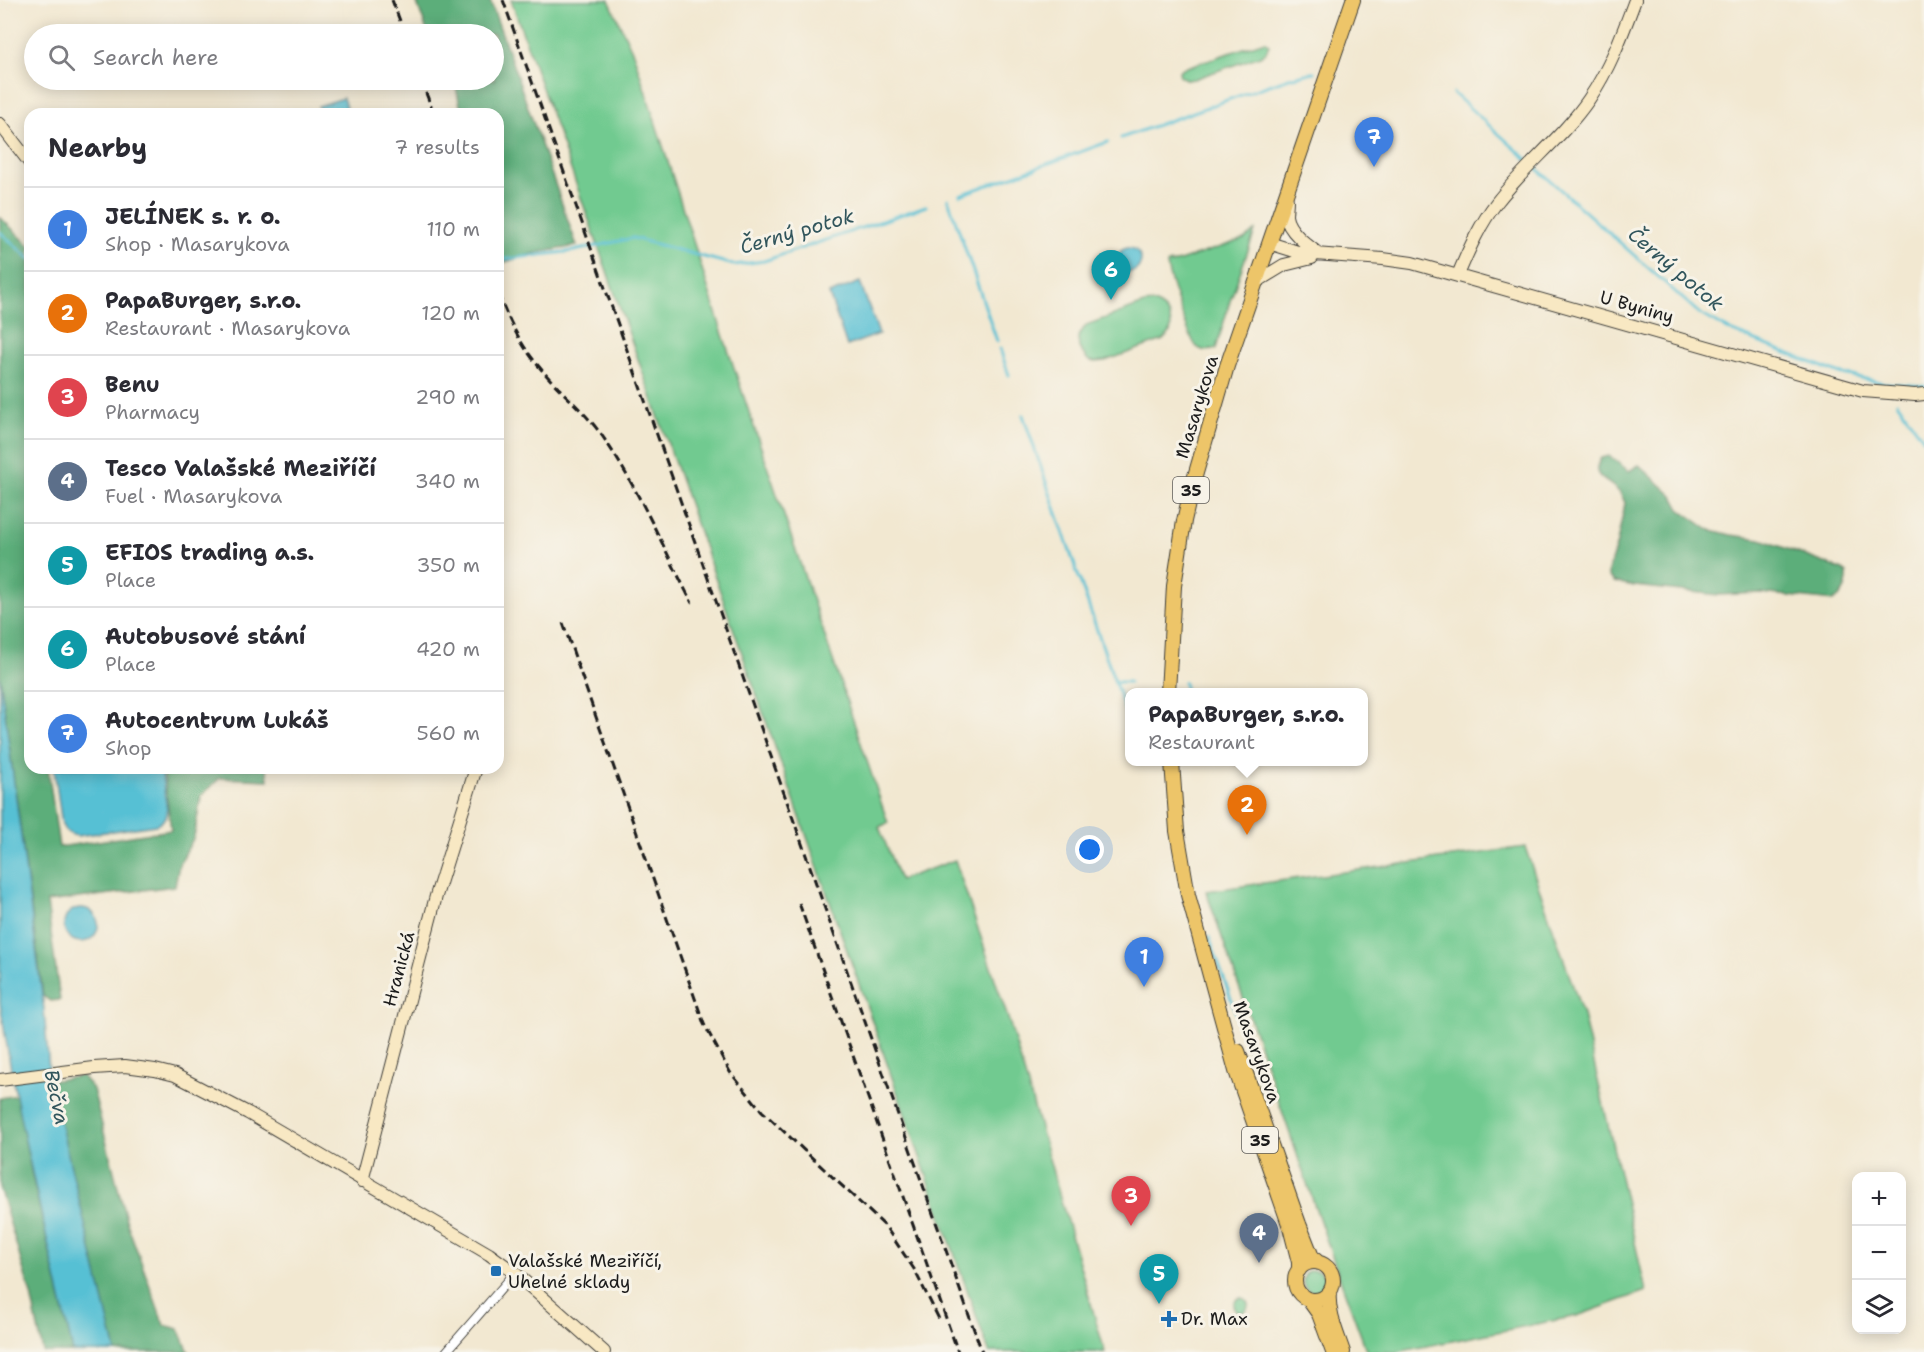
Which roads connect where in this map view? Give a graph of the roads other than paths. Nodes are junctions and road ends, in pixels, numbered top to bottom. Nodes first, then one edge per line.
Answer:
1 (1353, 0) edge
2 (1635, 0) edge
3 (0, 124) edge
4 (24, 155) edge
5 (1288, 193) junction
6 (1269, 243) junction
7 (1322, 256) junction
8 (1458, 275) junction
9 (1256, 282) junction
10 (1924, 394) edge
11 (1168, 688) edge
12 (1172, 766) edge
13 (474, 774) edge
14 (1214, 987) junction
15 (0, 1080) edge
16 (362, 1181) junction
17 (1319, 1263) junction
18 (1299, 1270) junction
19 (514, 1272) junction
20 (1329, 1293) junction
21 (1309, 1300) junction
22 (446, 1352) edge
23 (604, 1352) edge
24 (1333, 1352) edge
25 (1343, 1352) edge

1 - 5 main road, 35
2 - 8 street
3 - 4 street
5 - 6 main road, 35
5 - 7 street
6 - 7 street
6 - 9 main road, Masarykova / 35
7 - 8 street, U Byniny
7 - 9 street
8 - 10 street, U Byniny
9 - 11 main road, Masarykova / 35
12 - 14 main road, Masarykova / 35
13 - 16 street, Hranická
14 - 17 main road, Masarykova / 35
14 - 18 main road, Masarykova / 35
15 - 16 street
16 - 19 street
17 - 18 main road
17 - 20 main road, Masarykova / 35
18 - 21 main road, Masarykova / 35
19 - 22 street
19 - 23 street
20 - 21 main road
20 - 25 main road, Masarykova / 35
21 - 24 main road, Masarykova / 35

